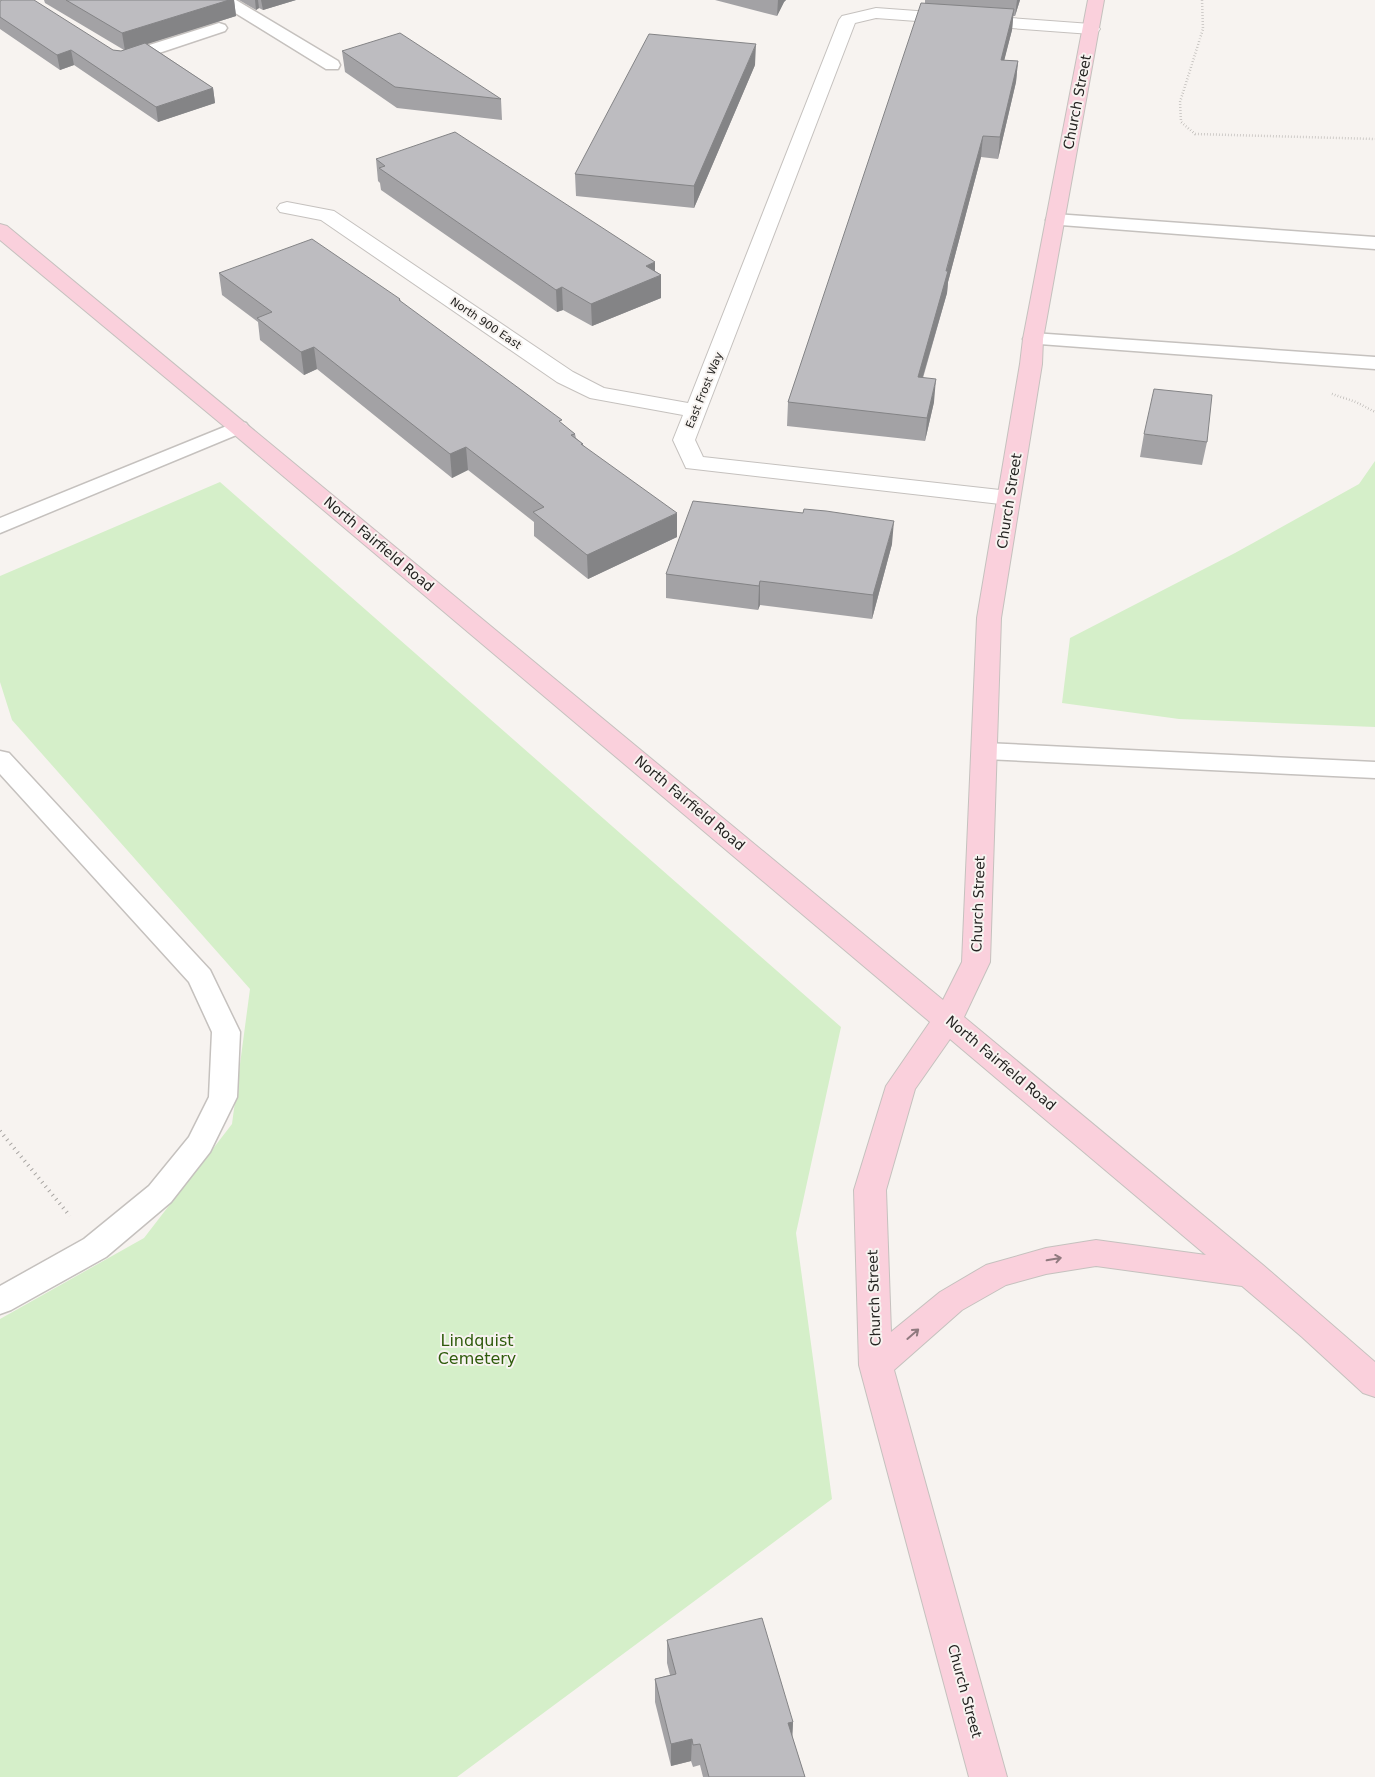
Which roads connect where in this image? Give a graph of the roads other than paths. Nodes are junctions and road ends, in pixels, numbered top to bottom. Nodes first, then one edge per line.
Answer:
1 (225, 0) edge
2 (1096, 0) edge
3 (219, 28) dead end
4 (1091, 29) junction
5 (108, 49) edge
6 (332, 65) dead end
7 (287, 208) dead end
8 (1055, 220) junction
9 (0, 230) edge
10 (1375, 243) edge
11 (1033, 339) junction
12 (1375, 363) edge
13 (696, 411) junction
14 (239, 427) junction
15 (1009, 498) junction
16 (0, 526) edge
17 (984, 751) junction
18 (0, 759) edge
19 (1375, 770) edge
20 (948, 1019) junction
21 (1252, 1274) junction
22 (0, 1301) edge
23 (876, 1365) junction
24 (1375, 1383) edge
25 (988, 1777) edge

1 - 6 lane
2 - 4 street, Church Street
3 - 5 lane
4 - 8 street, Church Street
4 - 13 street, East Frost Way
7 - 13 street, North 900 East
8 - 10 lane
8 - 11 street, Church Street
9 - 14 street, North Fairfield Road
11 - 12 lane
11 - 15 street, Church Street
13 - 15 street, East Frost Way
14 - 16 lane
14 - 20 street, North Fairfield Road
15 - 17 street, Church Street
17 - 19 lane
17 - 20 street, Church Street
18 - 22 lane
20 - 21 street, North Fairfield Road
20 - 23 street, Church Street
23 -> 21 street
21 - 24 street, North Fairfield Road
23 - 25 street, Church Street

